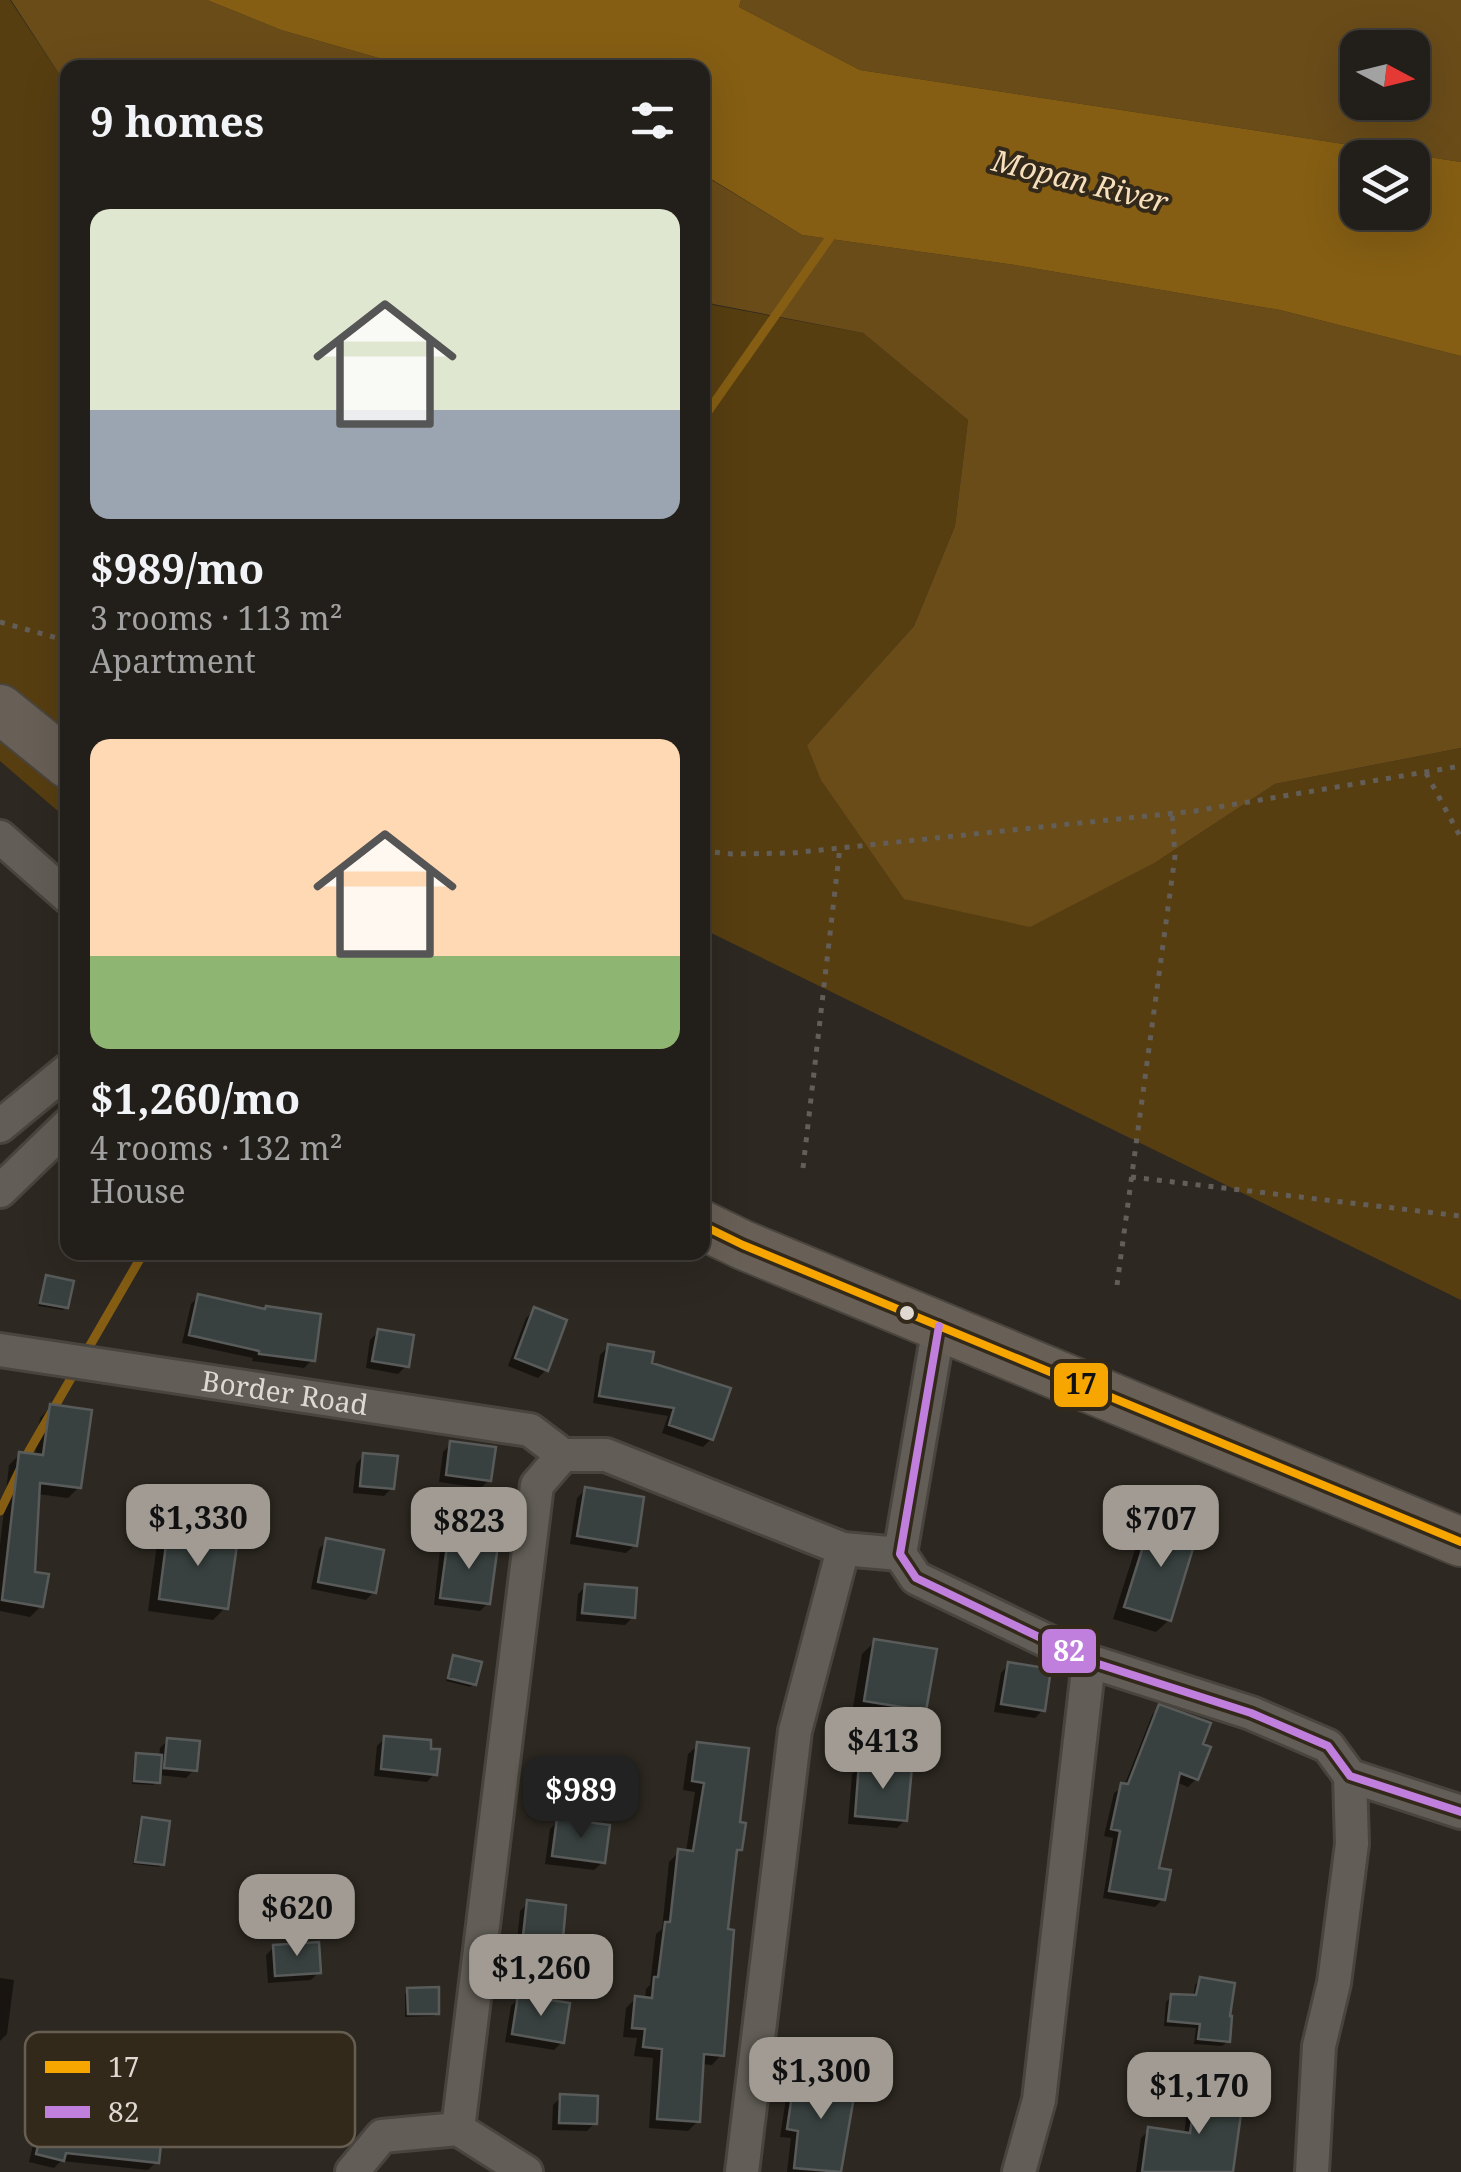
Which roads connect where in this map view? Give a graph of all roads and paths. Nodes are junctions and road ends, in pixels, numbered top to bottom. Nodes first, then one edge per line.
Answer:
1 (0, 622) edge
2 (60, 638) edge
3 (0, 708) edge
4 (60, 757) edge
5 (1461, 766) edge
6 (1426, 772) junction
7 (1172, 813) junction
8 (0, 837) edge
9 (1461, 838) edge
10 (840, 847) junction
11 (710, 852) edge
12 (60, 890) edge
13 (60, 1077) edge
14 (0, 1126) edge
15 (60, 1133) edge
16 (803, 1168) dead end
17 (1131, 1177) junction
18 (0, 1191) edge
19 (1461, 1216) edge
20 (710, 1228) edge
21 (1117, 1285) dead end
22 (940, 1326) junction
23 (0, 1350) edge
24 (563, 1455) junction
25 (1461, 1542) edge
26 (842, 1549) junction
27 (900, 1554) junction
28 (1090, 1661) junction
29 (1350, 1776) junction
30 (1461, 1812) edge
31 (458, 2130) junction
32 (352, 2172) edge
33 (526, 2172) edge
34 (742, 2172) edge
35 (1019, 2172) edge
36 (1312, 2172) edge

1 - 2 path
3 - 4 highway
5 - 6 path
6 - 7 path
6 - 9 path
7 - 10 path
7 - 17 path
8 - 12 street
10 - 11 path
10 - 16 path
13 - 14 street
15 - 18 street
17 - 19 path
17 - 21 path
20 - 22 highway
22 - 25 highway
22 - 27 street
23 - 24 street, Border Road
24 - 26 street
24 - 31 street
26 - 27 street
26 - 34 street
27 - 28 street
28 - 29 street
28 - 35 street
29 - 30 street
29 - 36 street
31 - 32 street
31 - 33 street

